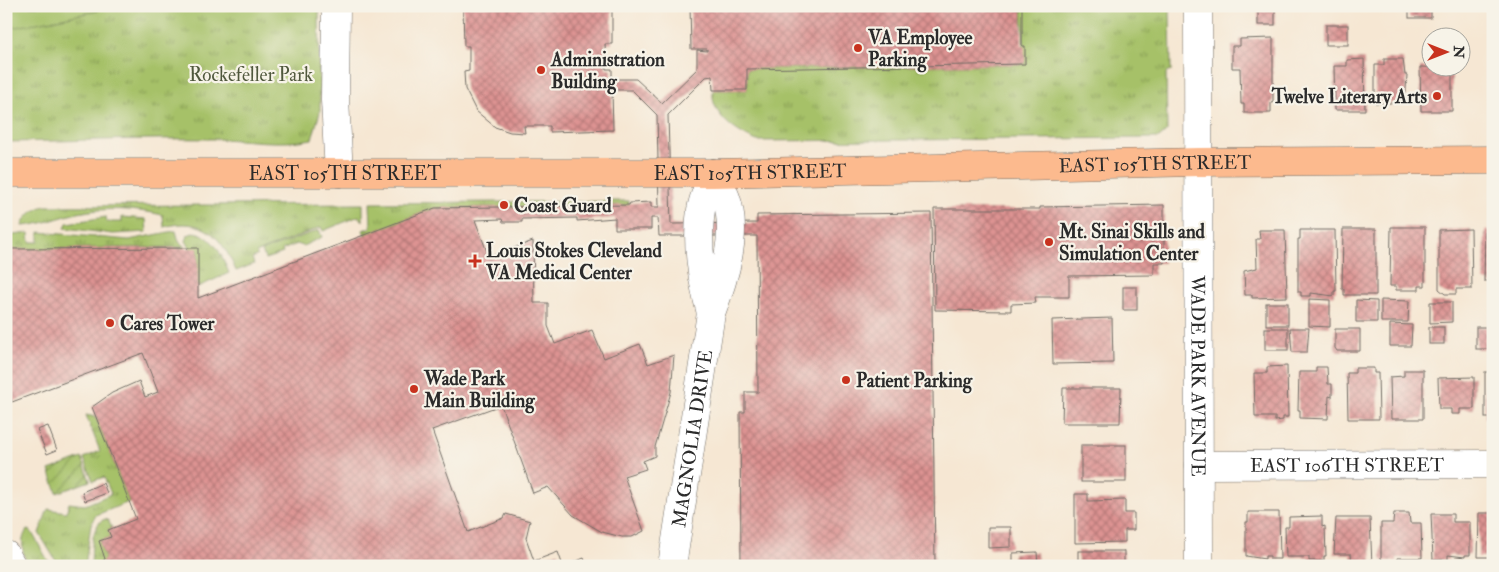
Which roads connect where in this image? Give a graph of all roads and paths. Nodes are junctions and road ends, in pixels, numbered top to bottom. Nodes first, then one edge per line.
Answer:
1 (336, 6) edge
2 (1198, 6) edge
3 (1493, 160) edge
4 (1199, 162) junction
5 (338, 173) junction
6 (6, 174) edge
7 (713, 174) junction
8 (1493, 464) edge
9 (1199, 465) junction
10 (6, 556) edge
11 (12, 566) edge
12 (672, 566) edge
13 (1199, 566) edge

1 - 5 street
2 - 4 street, WADE PARK AVENUE
3 - 4 main road, EAST 105TH STREET
4 - 7 main road, EAST 105TH STREET
4 - 9 street, WADE PARK AVENUE
5 - 6 main road, EAST 105TH STREET
5 - 7 main road, EAST 105TH STREET
7 - 12 street, MAGNOLIA DRIVE
8 - 9 street, EAST 106TH STREET
9 - 13 street, WADE PARK AVENUE
10 - 11 street

